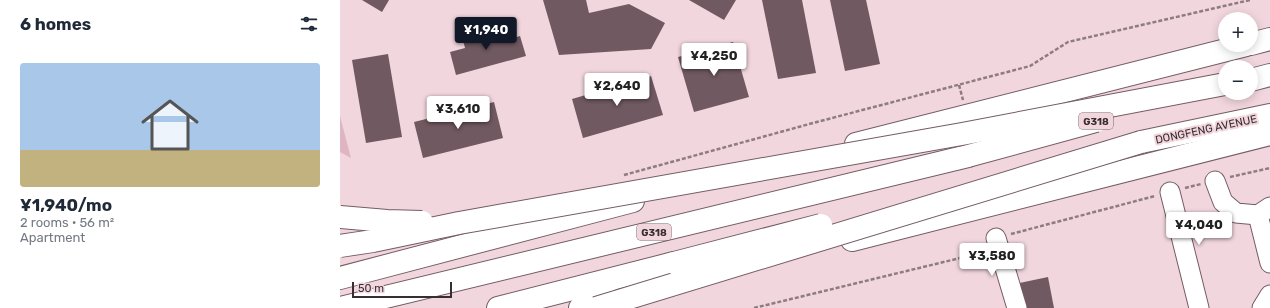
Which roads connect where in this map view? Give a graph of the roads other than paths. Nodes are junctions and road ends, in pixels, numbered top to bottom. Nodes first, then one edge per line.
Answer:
1 (1270, 39) edge
2 (1258, 42) edge
3 (1218, 52) edge
4 (1218, 85) edge
5 (1218, 89) edge
6 (1270, 115) edge
7 (1270, 134) edge
8 (1141, 142) junction
9 (1215, 181) dead end
10 (1170, 192) dead end
11 (1264, 211) edge
12 (340, 217) edge
13 (459, 223) junction
14 (998, 243) road end
15 (340, 246) edge
16 (1270, 263) edge
17 (340, 278) edge
18 (1270, 295) edge
19 (340, 308) edge
20 (498, 308) edge
21 (580, 308) edge
22 (596, 308) edge
23 (1017, 308) edge
24 (1199, 308) edge
25 (1262, 308) edge

1 - 2 main road
3 - 17 main road
4 - 13 main road, bridge
5 - 19 main road, G318, bridge
6 - 8 main road, DONGFENG AVENUE
7 - 21 main road
8 - 20 main road, bridge
8 - 22 main road, bridge
9 - 11 street
10 - 24 street
11 - 16 street
12 - 13 main road, bridge
13 - 15 main road, bridge
14 - 23 street
18 - 25 street

